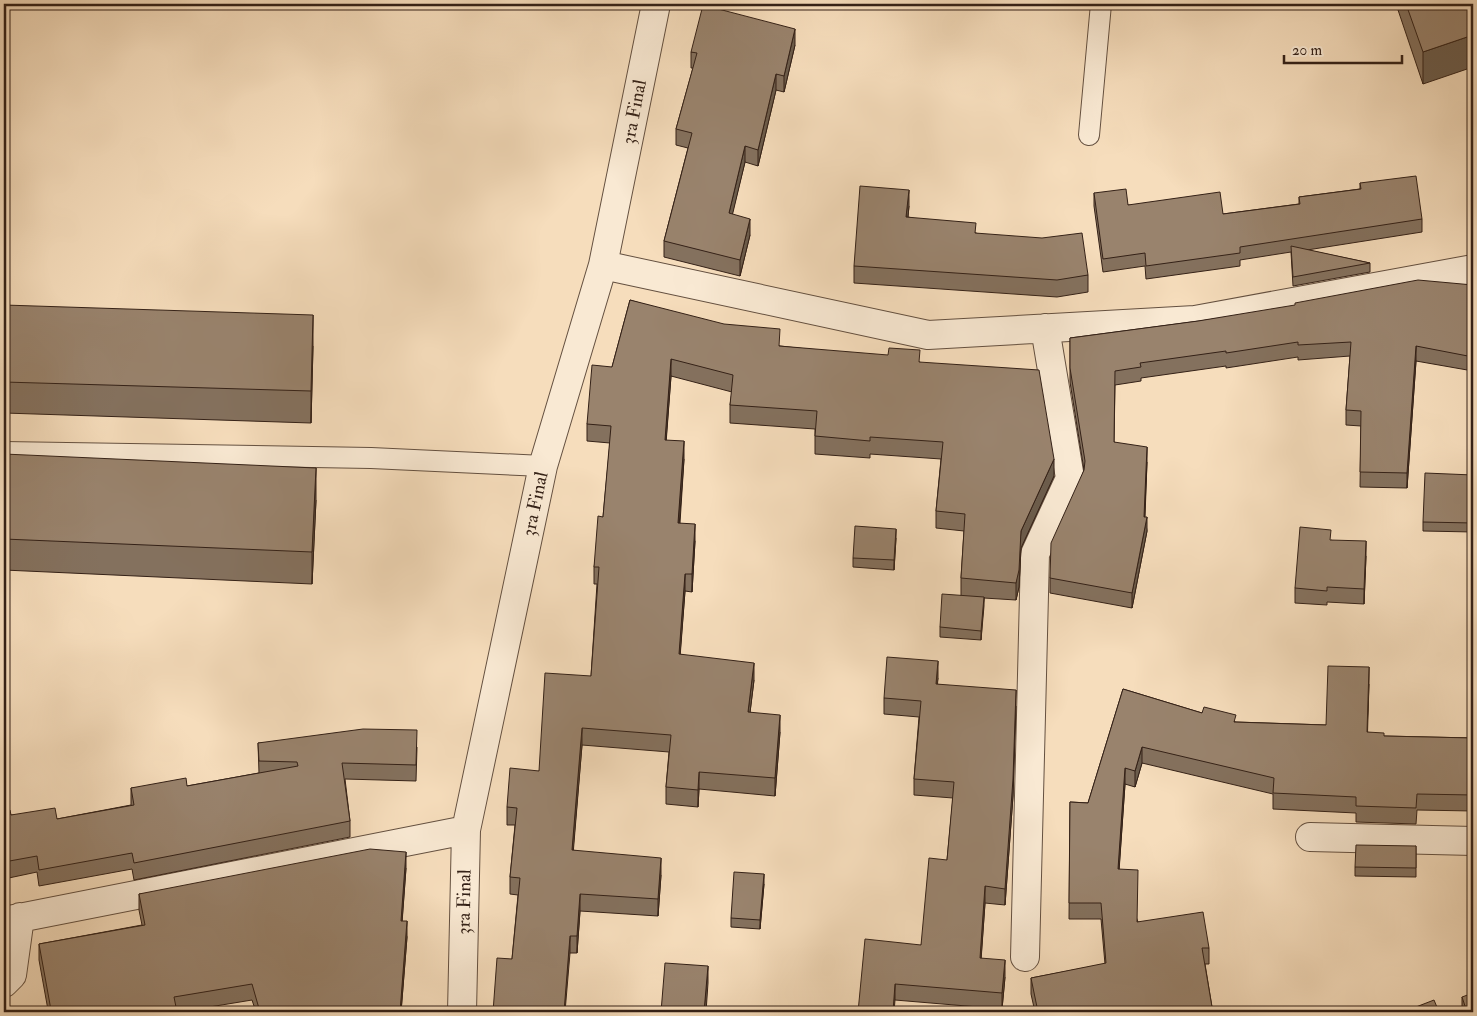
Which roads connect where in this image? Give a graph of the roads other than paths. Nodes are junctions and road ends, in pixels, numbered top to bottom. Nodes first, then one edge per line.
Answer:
1 (656, 4) edge
2 (1101, 4) edge
3 (1089, 135) dead end
4 (603, 265) junction
5 (1473, 269) edge
6 (1045, 328) junction
7 (4, 452) edge
8 (543, 466) junction
9 (466, 830) junction
10 (1310, 837) dead end
11 (1473, 841) edge
12 (12, 919) edge
13 (1025, 957) dead end
14 (4, 983) edge
15 (462, 1012) edge

1 - 4 street, 3ra Final
2 - 3 lane
4 - 6 street
4 - 8 street, 3ra Final
5 - 6 street
6 - 13 street
7 - 8 lane
8 - 9 street, 3ra Final
9 - 12 street
9 - 15 street, 3ra Final
10 - 11 street
12 - 14 street

